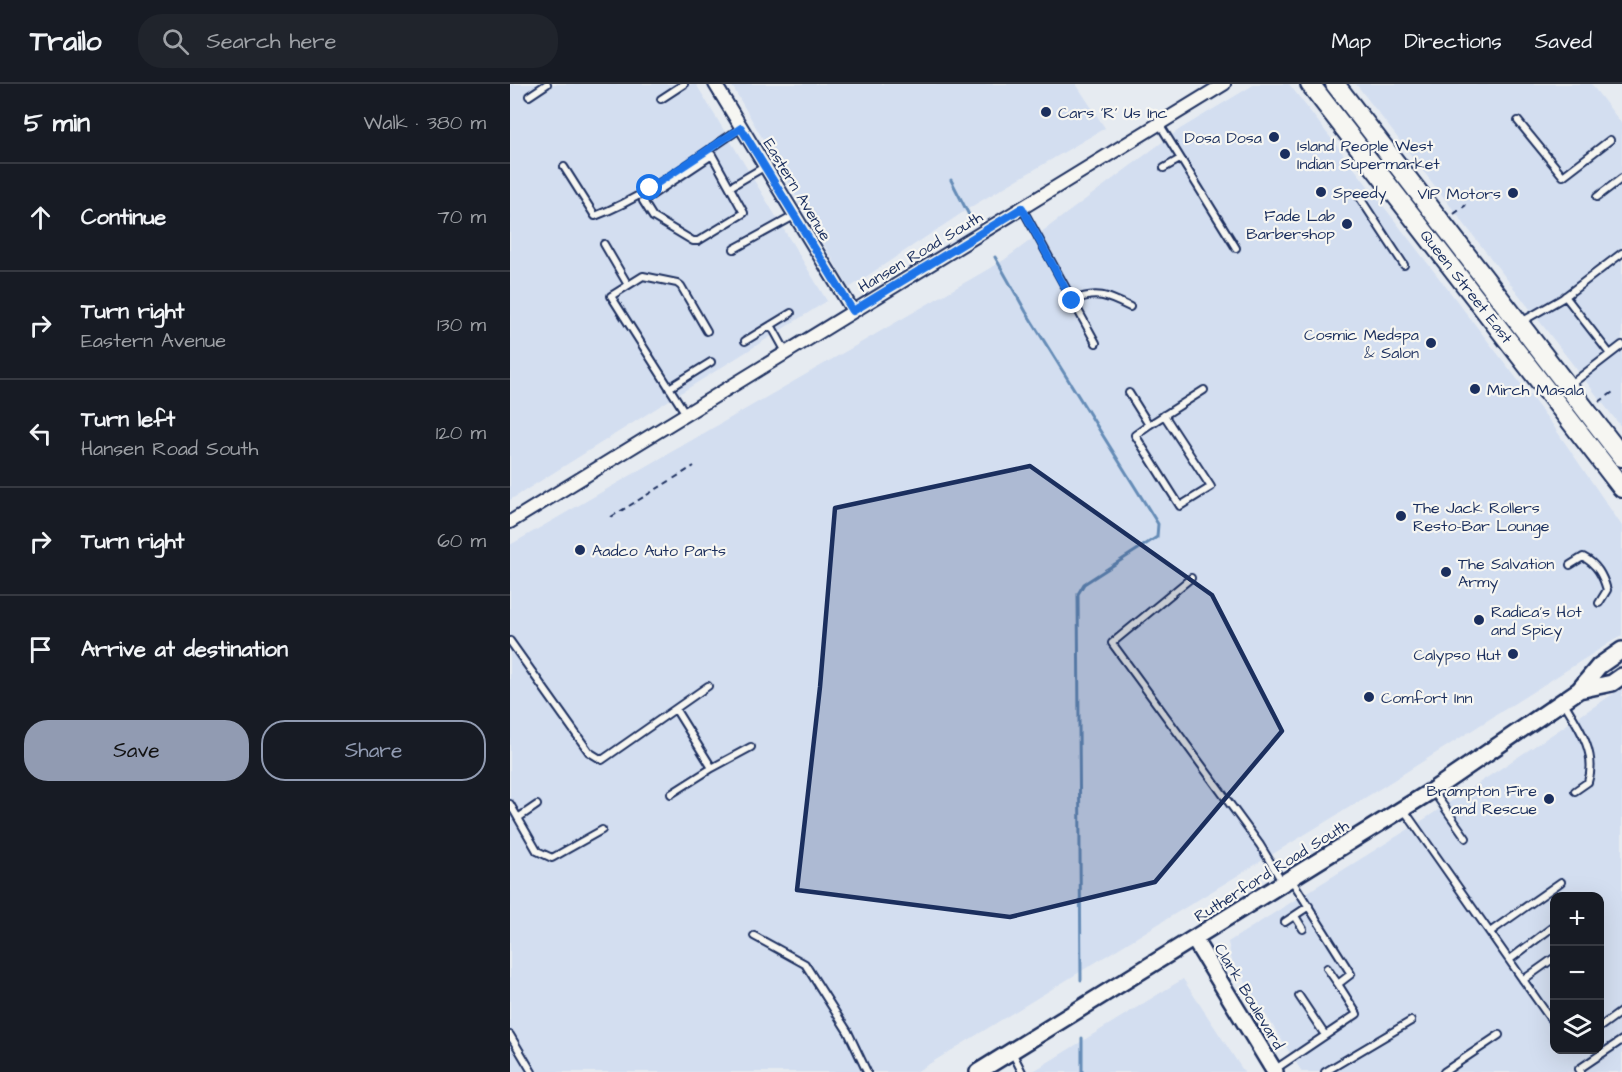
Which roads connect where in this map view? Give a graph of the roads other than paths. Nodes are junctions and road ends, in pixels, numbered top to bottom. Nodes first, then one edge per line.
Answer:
1 (547, 84) edge
2 (684, 84) edge
3 (715, 84) edge
4 (1224, 84) edge
5 (1310, 84) edge
6 (1335, 84) edge
7 (529, 96) dead end
8 (661, 99) dead end
9 (1518, 121) dead end
10 (1160, 124) junction
11 (741, 128) junction
12 (1610, 140) dead end
13 (1180, 159) junction
14 (564, 167) dead end
15 (764, 167) junction
16 (1164, 168) dead end
17 (1622, 178) edge
18 (730, 187) junction
19 (1597, 197) dead end
20 (1360, 198) dead end
21 (1022, 208) junction
22 (794, 216) junction
23 (604, 244) dead end
24 (1236, 248) dead end
25 (734, 249) dead end
26 (1622, 253) edge
27 (1404, 265) dead end
28 (628, 285) junction
29 (1565, 296) junction
30 (1072, 301) junction
31 (1130, 307) dead end
32 (853, 311) junction
33 (791, 313) dead end
34 (1519, 324) junction
35 (771, 325) junction
36 (707, 331) dead end
37 (745, 341) dead end
38 (1096, 343) dead end
39 (1622, 345) edge
40 (786, 352) junction
41 (1610, 354) junction
42 (711, 362) dead end
43 (1567, 387) junction
44 (669, 388) junction
45 (1204, 390) dead end
46 (1129, 393) dead end
47 (686, 414) junction
48 (1164, 415) junction
49 (1149, 425) junction
50 (1619, 447) edge
51 (1598, 457) junction
52 (1622, 488) edge
53 (510, 522) edge
54 (1570, 565) dead end
55 (1191, 578) dead end
56 (1599, 603) dead end
57 (510, 642) edge
58 (1622, 650) edge
59 (1622, 676) edge
60 (708, 686) dead end
61 (1578, 690) junction
62 (1562, 700) junction
63 (676, 710) junction
64 (751, 747) dead end
65 (712, 768) junction
66 (1433, 790) junction
67 (1575, 791) dead end
68 (671, 794) dead end
69 (510, 804) edge
70 (537, 805) dead end
71 (1403, 809) junction
72 (518, 818) junction
73 (602, 830) dead end
74 (1466, 838) dead end
75 (1287, 881) junction
76 (1561, 882) dead end
77 (1309, 906) junction
78 (1295, 916) junction
79 (1285, 922) dead end
80 (1303, 929) dead end
81 (1550, 929) edge
82 (1490, 932) junction
83 (754, 936) dead end
84 (1194, 939) junction
85 (1509, 960) junction
86 (1550, 961) edge
87 (1327, 968) dead end
88 (1523, 980) junction
89 (1338, 984) junction
90 (1299, 996) dead end
91 (1622, 1011) edge
92 (1550, 1018) edge
93 (1411, 1021) dead end
94 (1604, 1024) edge
95 (510, 1035) edge
96 (1325, 1035) junction
97 (1499, 1035) dead end
98 (1622, 1040) edge
99 (1012, 1052) junction
100 (1274, 1071) edge
101 (532, 1072) edge
102 (867, 1072) edge
103 (978, 1072) edge
104 (1022, 1072) edge
105 (1325, 1072) edge
106 (1444, 1072) edge
107 (1581, 1072) edge

1 - 7 lane
2 - 8 lane
3 - 11 street, Eastern Avenue
4 - 10 street, Hansen Road South
5 - 51 main road, Queen Street East
6 - 34 main road, Queen Street East
9 - 12 lane
10 - 13 lane
10 - 21 street, Hansen Road South
11 - 14 lane
11 - 15 street, Eastern Avenue
13 - 16 lane
13 - 24 lane
15 - 18 lane
15 - 22 street, Eastern Avenue
17 - 19 lane
18 - 18 lane
20 - 27 lane
21 - 30 lane
21 - 32 street, Hansen Road South
22 - 25 lane
22 - 32 street, Eastern Avenue
23 - 28 lane
26 - 29 lane
28 - 36 lane
28 - 44 lane
29 - 34 lane
29 - 41 lane
30 - 31 lane
30 - 38 lane
32 - 40 street, Hansen Road South
33 - 35 lane
34 - 43 main road, Queen Street East
35 - 37 lane
35 - 40 lane
39 - 41 lane
40 - 47 street, Hansen Road South
41 - 43 lane
42 - 44 lane
43 - 50 main road, Queen Street East
44 - 47 lane
45 - 48 lane
46 - 49 lane
47 - 53 street, Hansen Road South
48 - 49 lane
48 - 49 lane
50 - 51 lane
51 - 52 main road, Queen Street East
54 - 56 lane
55 - 75 lane
57 - 63 lane
58 - 61 street, Rutherford Road South
59 - 61 street, Rutherford Road South
60 - 63 lane
61 - 62 street, Rutherford Road South
62 - 66 street, Rutherford Road South
62 - 67 lane
63 - 65 lane
64 - 65 lane
65 - 68 lane
66 - 71 street, Rutherford Road South
66 - 74 lane
69 - 72 lane
70 - 72 lane
71 - 75 street, Rutherford Road South
71 - 82 lane
72 - 73 lane
75 - 77 lane
75 - 84 street, Rutherford Road South
76 - 82 lane
77 - 78 lane
77 - 89 lane
78 - 79 lane
78 - 80 lane
81 - 85 lane
82 - 85 lane
83 - 102 lane
84 - 99 street, Rutherford Road South
84 - 100 street, Clark Boulevard
85 - 88 lane
86 - 88 lane
87 - 89 lane
88 - 92 lane
89 - 96 lane
90 - 96 lane
91 - 94 lane
93 - 105 lane
95 - 101 lane
96 - 100 lane
97 - 106 lane
98 - 107 lane
99 - 103 street, Rutherford Road South
99 - 104 lane

